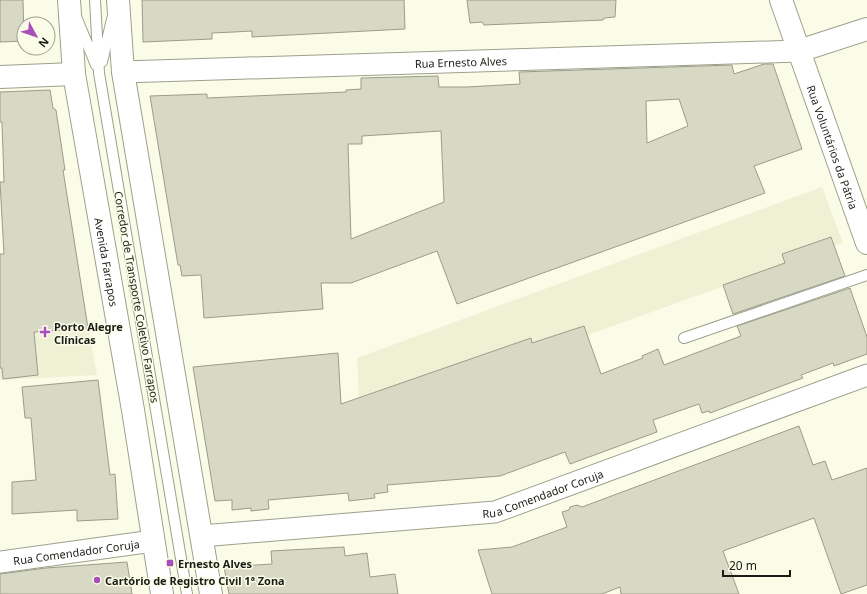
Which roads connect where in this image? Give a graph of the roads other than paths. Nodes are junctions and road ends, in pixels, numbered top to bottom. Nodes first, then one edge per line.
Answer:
1 (70, 0) edge
2 (95, 0) edge
3 (118, 0) edge
4 (781, 0) edge
5 (796, 0) edge
6 (867, 29) edge
7 (799, 51) junction
8 (123, 72) junction
9 (99, 73) junction
10 (74, 74) junction
11 (0, 77) edge
12 (867, 243) edge
13 (867, 275) edge
14 (684, 338) dead end
15 (867, 375) edge
16 (202, 536) junction
17 (153, 541) junction
18 (0, 562) edge
19 (162, 594) edge
20 (188, 594) edge
21 (211, 594) edge

1 - 9 lane
1 - 10 main road, Avenida Farrapos
2 - 9 lane, Corredor de Transporte Coletivo Farrapos
3 - 8 main road
3 - 9 lane
4 - 7 main road, Rua Voluntários da Pátria
5 - 7 main road, Rua Voluntários da Pátria
6 - 7 main road
7 - 8 street, Rua Ernesto Alves
7 - 12 main road, Rua Voluntários da Pátria
8 - 16 main road
9 - 20 lane, Corredor de Transporte Coletivo Farrapos
10 - 11 main road
10 - 17 main road, Avenida Farrapos
13 - 14 lane
15 - 16 street, Rua Comendador Coruja
16 - 21 main road
17 - 18 street, Rua Comendador Coruja
17 - 19 main road, Avenida Farrapos

